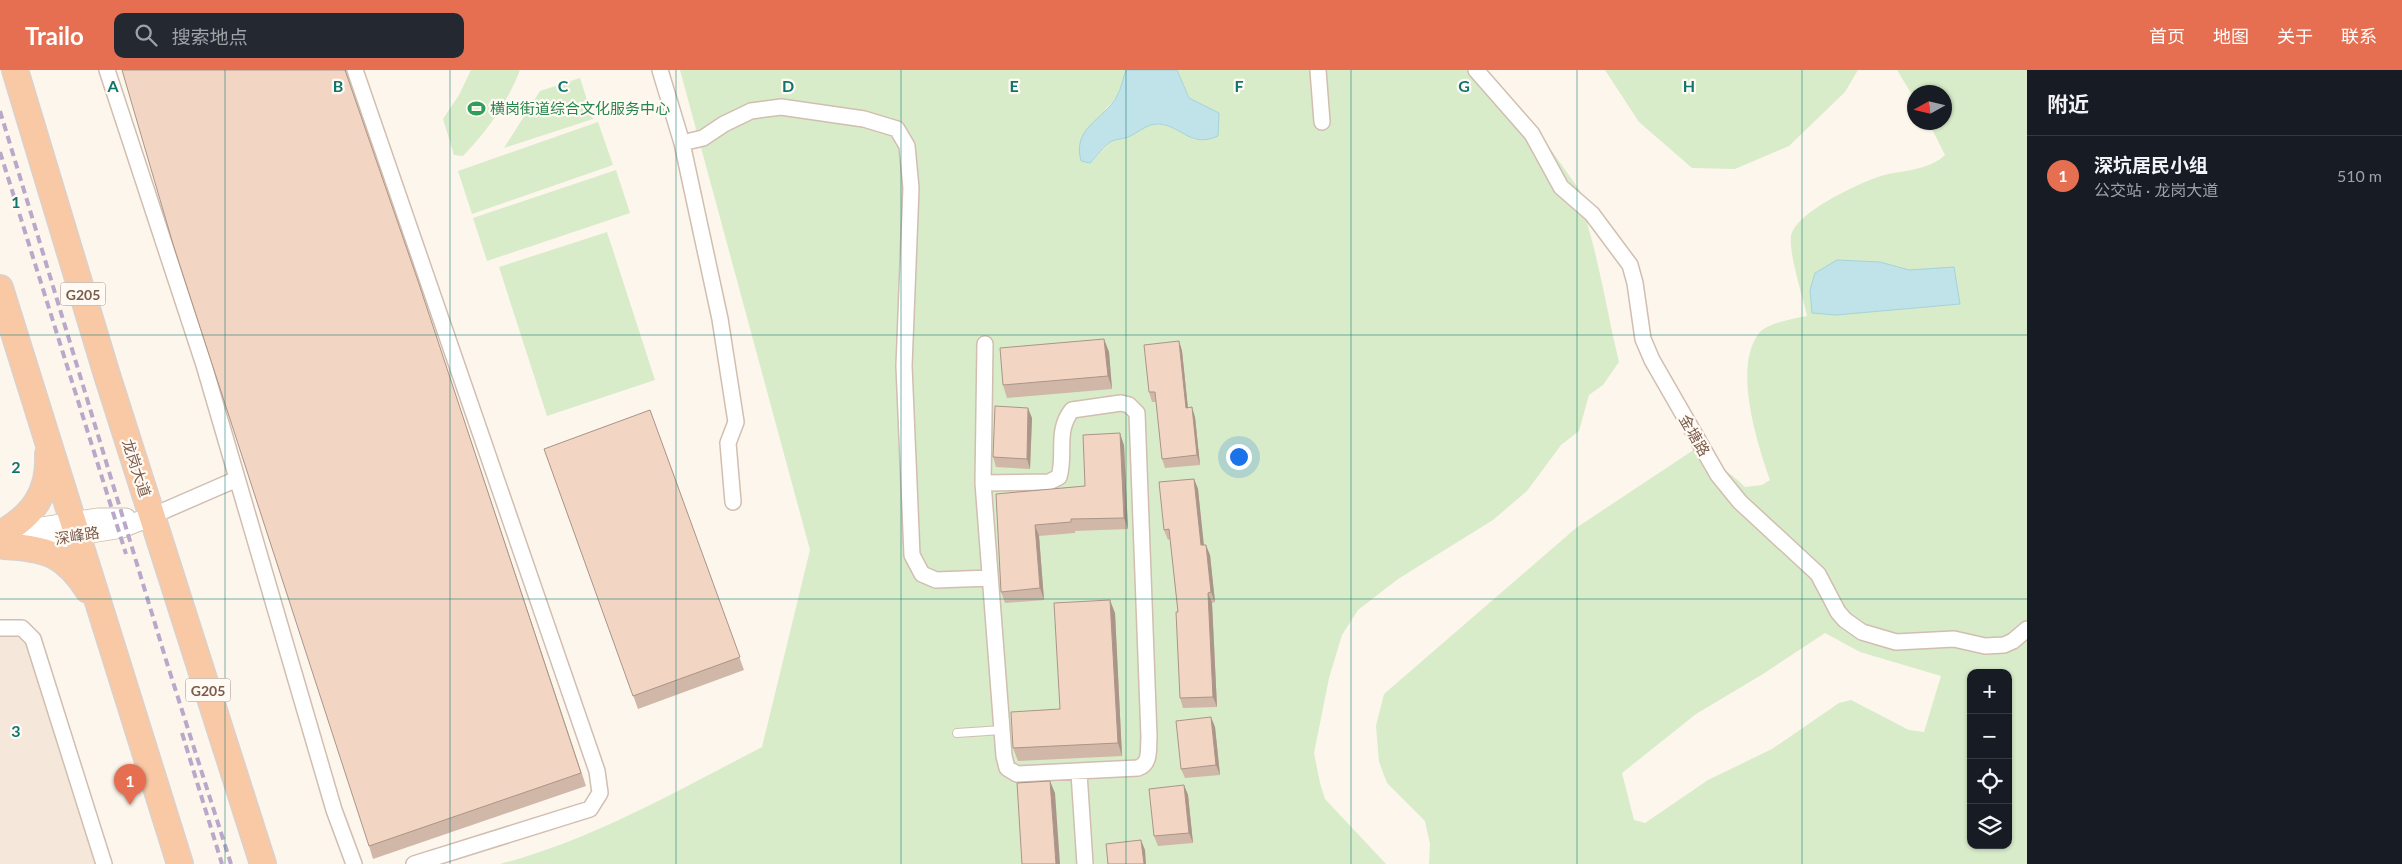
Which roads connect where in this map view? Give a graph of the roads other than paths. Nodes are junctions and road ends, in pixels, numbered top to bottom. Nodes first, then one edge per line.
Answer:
1 (15, 70) edge
2 (107, 70) edge
3 (355, 70) edge
4 (660, 70) edge
5 (1318, 70) edge
6 (1476, 70) edge
7 (1322, 122) dead end
8 (682, 143) junction
9 (0, 288) edge
10 (984, 344) dead end
11 (44, 429) junction
12 (237, 479) junction
13 (983, 483) junction
14 (733, 502) dead end
15 (152, 516) junction
16 (75, 529) junction
17 (2, 540) edge
18 (990, 578) junction
19 (101, 614) junction
20 (0, 628) edge
21 (2027, 629) edge
22 (1002, 730) junction
23 (957, 733) dead end
24 (1080, 773) junction
25 (104, 864) edge
26 (180, 864) edge
27 (263, 864) edge
28 (354, 864) edge
29 (414, 864) edge
30 (1085, 864) edge

1 - 15 highway, 龙岗大道 / G205
2 - 12 street
3 - 29 street
4 - 8 street
5 - 7 street
6 - 21 street, 金塘路
8 - 14 street
8 - 18 street
9 - 11 highway
10 - 13 street
11 - 16 highway
11 - 17 highway
12 - 15 street, 深峰路
12 - 28 street
13 - 18 street
13 - 24 street
15 - 16 street, 深峰路
15 - 27 highway, 龙岗大道 / G205
16 - 17 street, 深峰路
16 - 19 highway
17 - 19 highway
18 - 22 street
19 - 26 highway
20 - 25 street
22 - 23 lane
22 - 24 street
24 - 30 street

